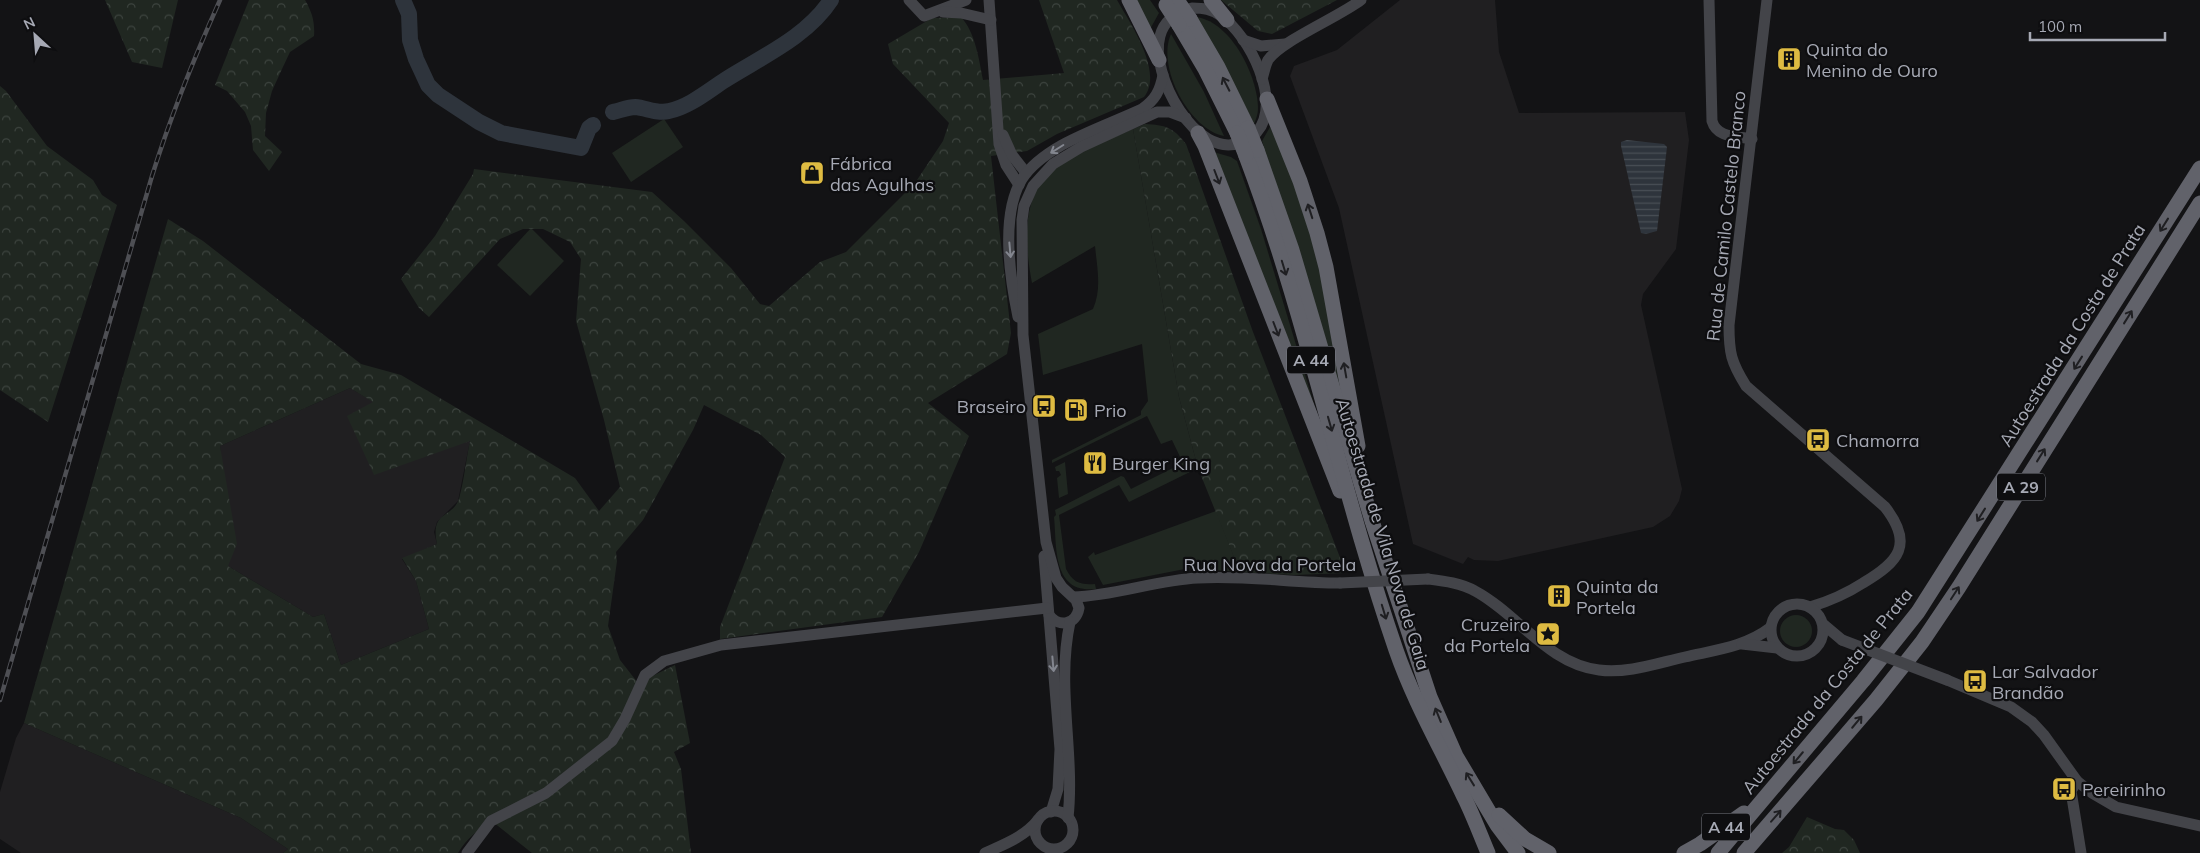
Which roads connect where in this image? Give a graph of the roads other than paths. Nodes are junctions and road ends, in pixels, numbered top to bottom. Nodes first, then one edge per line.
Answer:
1 (909, 0) edge
2 (966, 0) edge
3 (989, 0) edge
4 (1129, 0) edge
5 (1211, 0) edge
6 (1361, 0) edge
7 (1709, 0) edge
8 (1767, 0) edge
9 (1168, 2) edge
10 (938, 12) junction
11 (990, 20) junction
12 (1227, 20) junction
13 (1243, 40) junction
14 (1287, 44) junction
15 (1159, 60) junction
16 (1163, 75) junction
17 (1262, 79) junction
18 (1267, 99) junction
19 (1186, 118) junction
20 (1198, 133) junction
21 (1752, 138) junction
22 (1252, 153) junction
23 (2200, 168) edge
24 (1025, 181) junction
25 (2200, 203) edge
26 (1023, 335) junction
27 (1372, 521) junction
28 (1046, 542) junction
29 (1369, 566) junction
30 (1070, 595) junction
31 (1100, 596) junction
32 (1834, 600) junction
33 (1810, 607) junction
34 (1048, 609) junction
35 (1074, 618) junction
36 (1822, 622) junction
37 (1770, 628) junction
38 (1842, 640) junction
39 (1742, 644) junction
40 (1819, 644) junction
41 (1777, 648) junction
42 (2077, 781) junction
43 (1765, 797) junction
44 (1465, 798) junction
45 (1485, 803) junction
46 (1051, 812) junction
47 (1068, 818) junction
48 (1039, 820) junction
49 (2200, 826) edge
50 (1071, 839) junction
51 (1011, 842) junction
52 (1040, 842) junction
53 (1054, 851) edge
54 (467, 853) edge
55 (985, 853) edge
56 (1070, 853) edge
57 (1488, 853) edge
58 (1507, 853) edge
59 (1518, 853) edge
60 (1549, 853) edge
61 (1684, 853) edge
62 (1718, 853) edge
63 (1744, 853) edge
64 (2081, 853) edge

1 - 10 main road
2 - 10 main road
3 - 11 main road
4 - 15 highway
5 - 12 highway
6 - 14 main road
7 - 21 main road
8 - 21 main road, Rua de Camilo Castelo Branco
9 - 22 highway, Autoestrada de Vila Nova de Gaia / A 44, bridge
10 - 11 main road
11 - 24 main road
12 - 13 main road
12 - 15 main road
13 - 14 main road
13 - 17 main road
14 - 17 main road
15 - 16 main road
16 - 19 main road
16 -> 24 main road
17 - 18 main road
18 - 20 main road
27 -> 18 highway
19 - 20 main road
19 - 24 main road
20 -> 29 highway
21 - 32 main road, Rua de Camilo Castelo Branco
22 - 27 highway, Autoestrada de Vila Nova de Gaia / A 44
22 -> 29 highway, Autoestrada de Vila Nova de Gaia / A 44
23 -> 43 highway, Autoestrada da Costa de Prata / A 29
24 - 26 main road
24 -> 26 main road
63 -> 25 highway, A 29
26 - 28 main road
45 -> 27 highway, Autoestrada de Vila Nova de Gaia / A 44
28 - 30 main road
28 - 34 main road
29 -> 44 highway, Autoestrada de Vila Nova de Gaia / A 44
30 - 31 main road, Rua Nova da Portela
30 - 34 main road
30 - 35 main road
31 - 35 main road, Rua Nova da Portela
31 - 39 main road, Rua Nova da Portela, bridge
32 - 33 main road, Rua de Camilo Castelo Branco
32 - 36 main road, Rua de Camilo Castelo Branco
33 - 36 main road
33 - 37 main road, Rua Nova da Portela
34 - 35 main road
34 -> 46 main road
34 - 54 main road
35 - 47 main road
36 - 38 main road
36 - 40 main road
37 - 39 main road, Rua Nova da Portela
37 - 41 main road
38 - 40 main road
38 - 42 main road, bridge
39 - 41 main road, Rua Nova da Portela
40 - 41 main road, Rua Nova da Portela
42 - 49 main road
42 - 64 main road
43 - 61 highway, A 44
43 - 62 highway, Autoestrada da Costa de Prata / A 29
44 - 57 highway, A 44
44 - 58 highway
45 - 59 highway, A 44
45 - 60 highway, A 44
46 - 47 main road
46 - 48 main road
47 - 50 main road
48 - 51 main road
48 - 52 main road
50 - 53 main road
50 - 56 main road
51 - 52 main road
51 - 55 main road
52 - 53 main road

